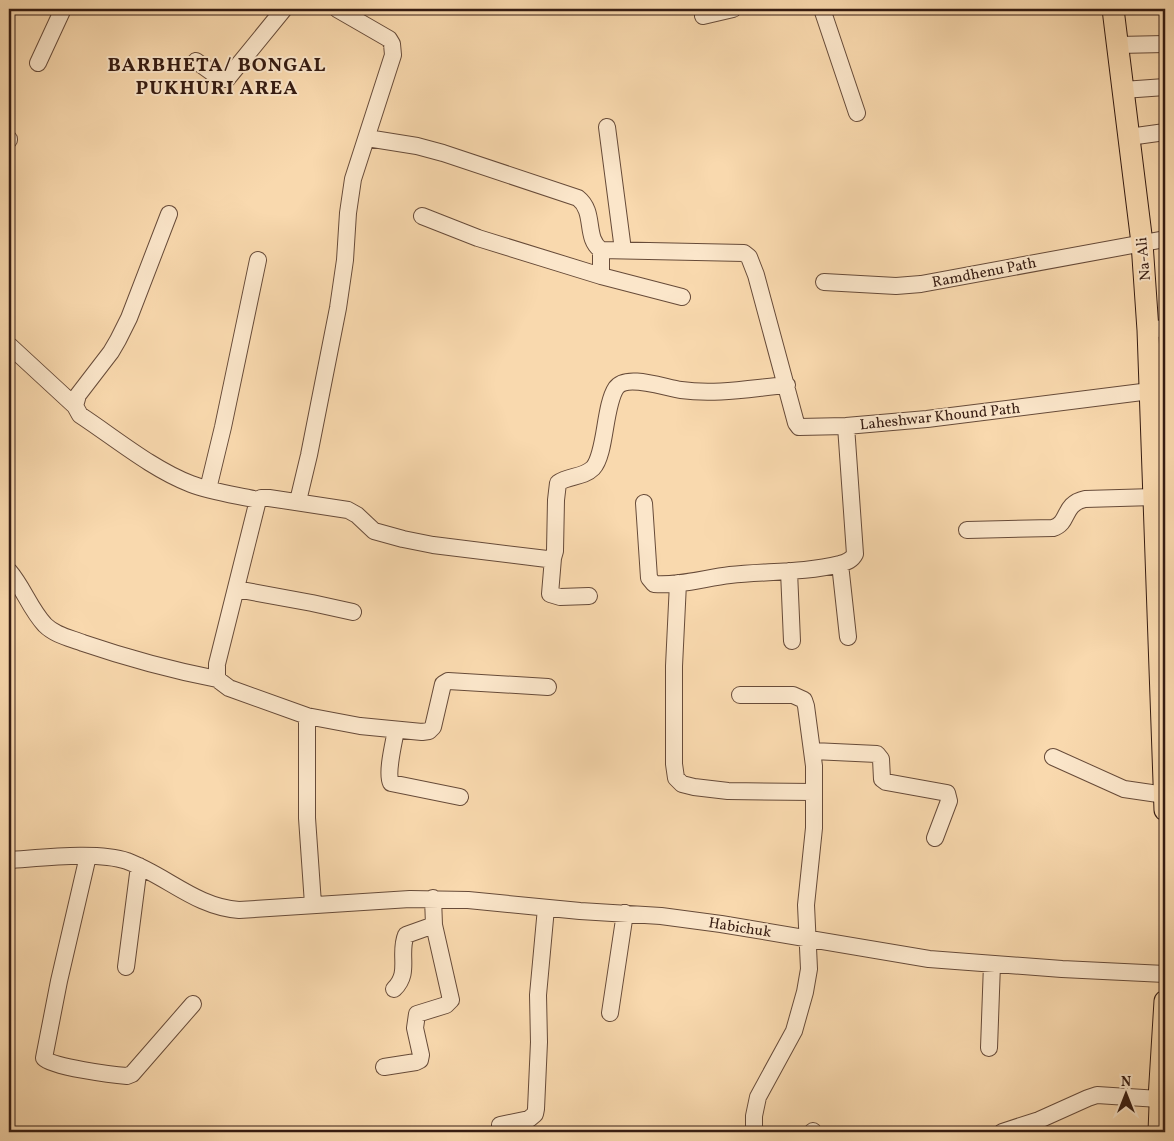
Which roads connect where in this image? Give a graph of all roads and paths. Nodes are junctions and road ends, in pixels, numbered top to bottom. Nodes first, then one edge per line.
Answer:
1 (64, 9) edge
2 (284, 9) edge
3 (337, 9) edge
4 (733, 9) edge
5 (822, 9) edge
6 (1114, 9) edge
7 (703, 16) dead end
8 (1165, 44) edge
9 (1118, 45) junction
10 (196, 61) dead end
11 (38, 63) dead end
12 (1165, 87) edge
13 (1123, 90) junction
14 (857, 113) dead end
15 (607, 127) dead end
16 (1165, 132) edge
17 (1129, 137) junction
18 (367, 138) junction
19 (169, 214) dead end
20 (422, 216) dead end
21 (1165, 238) edge
22 (1142, 243) junction
23 (601, 250) junction
24 (622, 250) junction
25 (258, 260) dead end
26 (601, 276) junction
27 (824, 282) dead end
28 (682, 297) dead end
29 (1157, 329) edge
30 (10, 346) dead end
31 (787, 385) junction
32 (1150, 391) junction
33 (75, 406) junction
34 (846, 426) junction
35 (208, 489) junction
36 (1154, 497) junction
37 (258, 500) junction
38 (298, 501) junction
39 (644, 503) dead end
40 (967, 530) dead end
41 (553, 558) junction
42 (840, 564) junction
43 (9, 571) edge
44 (789, 571) junction
45 (678, 583) junction
46 (236, 589) junction
47 (1161, 590) edge
48 (589, 596) dead end
49 (352, 612) dead end
50 (848, 637) dead end
51 (792, 640) dead end
52 (217, 679) junction
53 (548, 687) dead end
54 (740, 695) dead end
55 (307, 716) junction
56 (396, 730) junction
57 (813, 751) junction
58 (1053, 757) dead end
59 (1165, 789) edge
60 (814, 792) junction
61 (460, 797) dead end
62 (935, 838) dead end
63 (88, 856) junction
64 (9, 860) edge
65 (139, 866) junction
66 (433, 898) junction
67 (313, 904) junction
68 (546, 908) junction
69 (625, 913) junction
70 (434, 925) junction
71 (808, 938) junction
72 (992, 964) junction
73 (126, 967) dead end
74 (1165, 972) edge
75 (394, 989) dead end
76 (1165, 1001) edge
77 (193, 1004) dead end
78 (610, 1013) dead end
79 (989, 1048) dead end
80 (384, 1067) dead end
81 (1159, 1099) junction
82 (500, 1125) dead end
83 (754, 1132) edge
84 (1002, 1132) edge
85 (1159, 1132) edge

1 - 11 street
2 - 10 street
3 - 18 street
4 - 7 street
5 - 14 street
6 - 9 main road, Na-Ali
8 - 9 street
9 - 13 main road, Na-Ali
12 - 13 street
13 - 17 main road, Na-Ali
15 - 24 street
16 - 17 street
17 - 22 main road, Na-Ali
18 - 23 street
18 - 38 street
19 - 33 street
20 - 26 street
21 - 22 street, Ramdhenu Path
22 - 27 street, Ramdhenu Path
22 - 29 main road, Na-Ali
23 - 24 street
23 - 26 street
24 - 31 street
25 - 35 street
26 - 28 street
29 - 32 main road, Na-Ali
30 - 33 street
31 - 34 street
31 - 41 street
32 - 34 street, Laheshwar Khound Path
32 - 36 main road, Na-Ali
33 - 35 street
34 - 42 street, Laheshwar Khound Path
35 - 37 street
36 - 40 street
36 - 47 main road, Na-Ali
37 - 38 street
37 - 46 street
38 - 41 street
39 - 45 street
41 - 48 street
42 - 44 street
42 - 50 street
43 - 52 street
44 - 45 street
44 - 51 street
45 - 60 street
46 - 49 street
46 - 52 street
47 - 59 main road, Na-Ali
52 - 55 street
53 - 56 street
54 - 57 street
55 - 56 street
55 - 67 street
56 - 61 street
57 - 60 street
57 - 62 street
58 - 59 street
60 - 71 street
63 - 64 street, Habichuk
63 - 65 street, Habichuk
63 - 77 street
65 - 67 street, Habichuk
65 - 73 street
66 - 67 street, Habichuk
66 - 68 street, Habichuk
66 - 70 street
68 - 69 street, Habichuk
68 - 82 street
69 - 71 street, Habichuk
69 - 78 street
70 - 75 street
70 - 80 street
71 - 72 street, Habichuk
71 - 83 street
72 - 74 street, Habichuk
72 - 79 street
76 - 81 main road
81 - 84 street
81 - 85 main road

